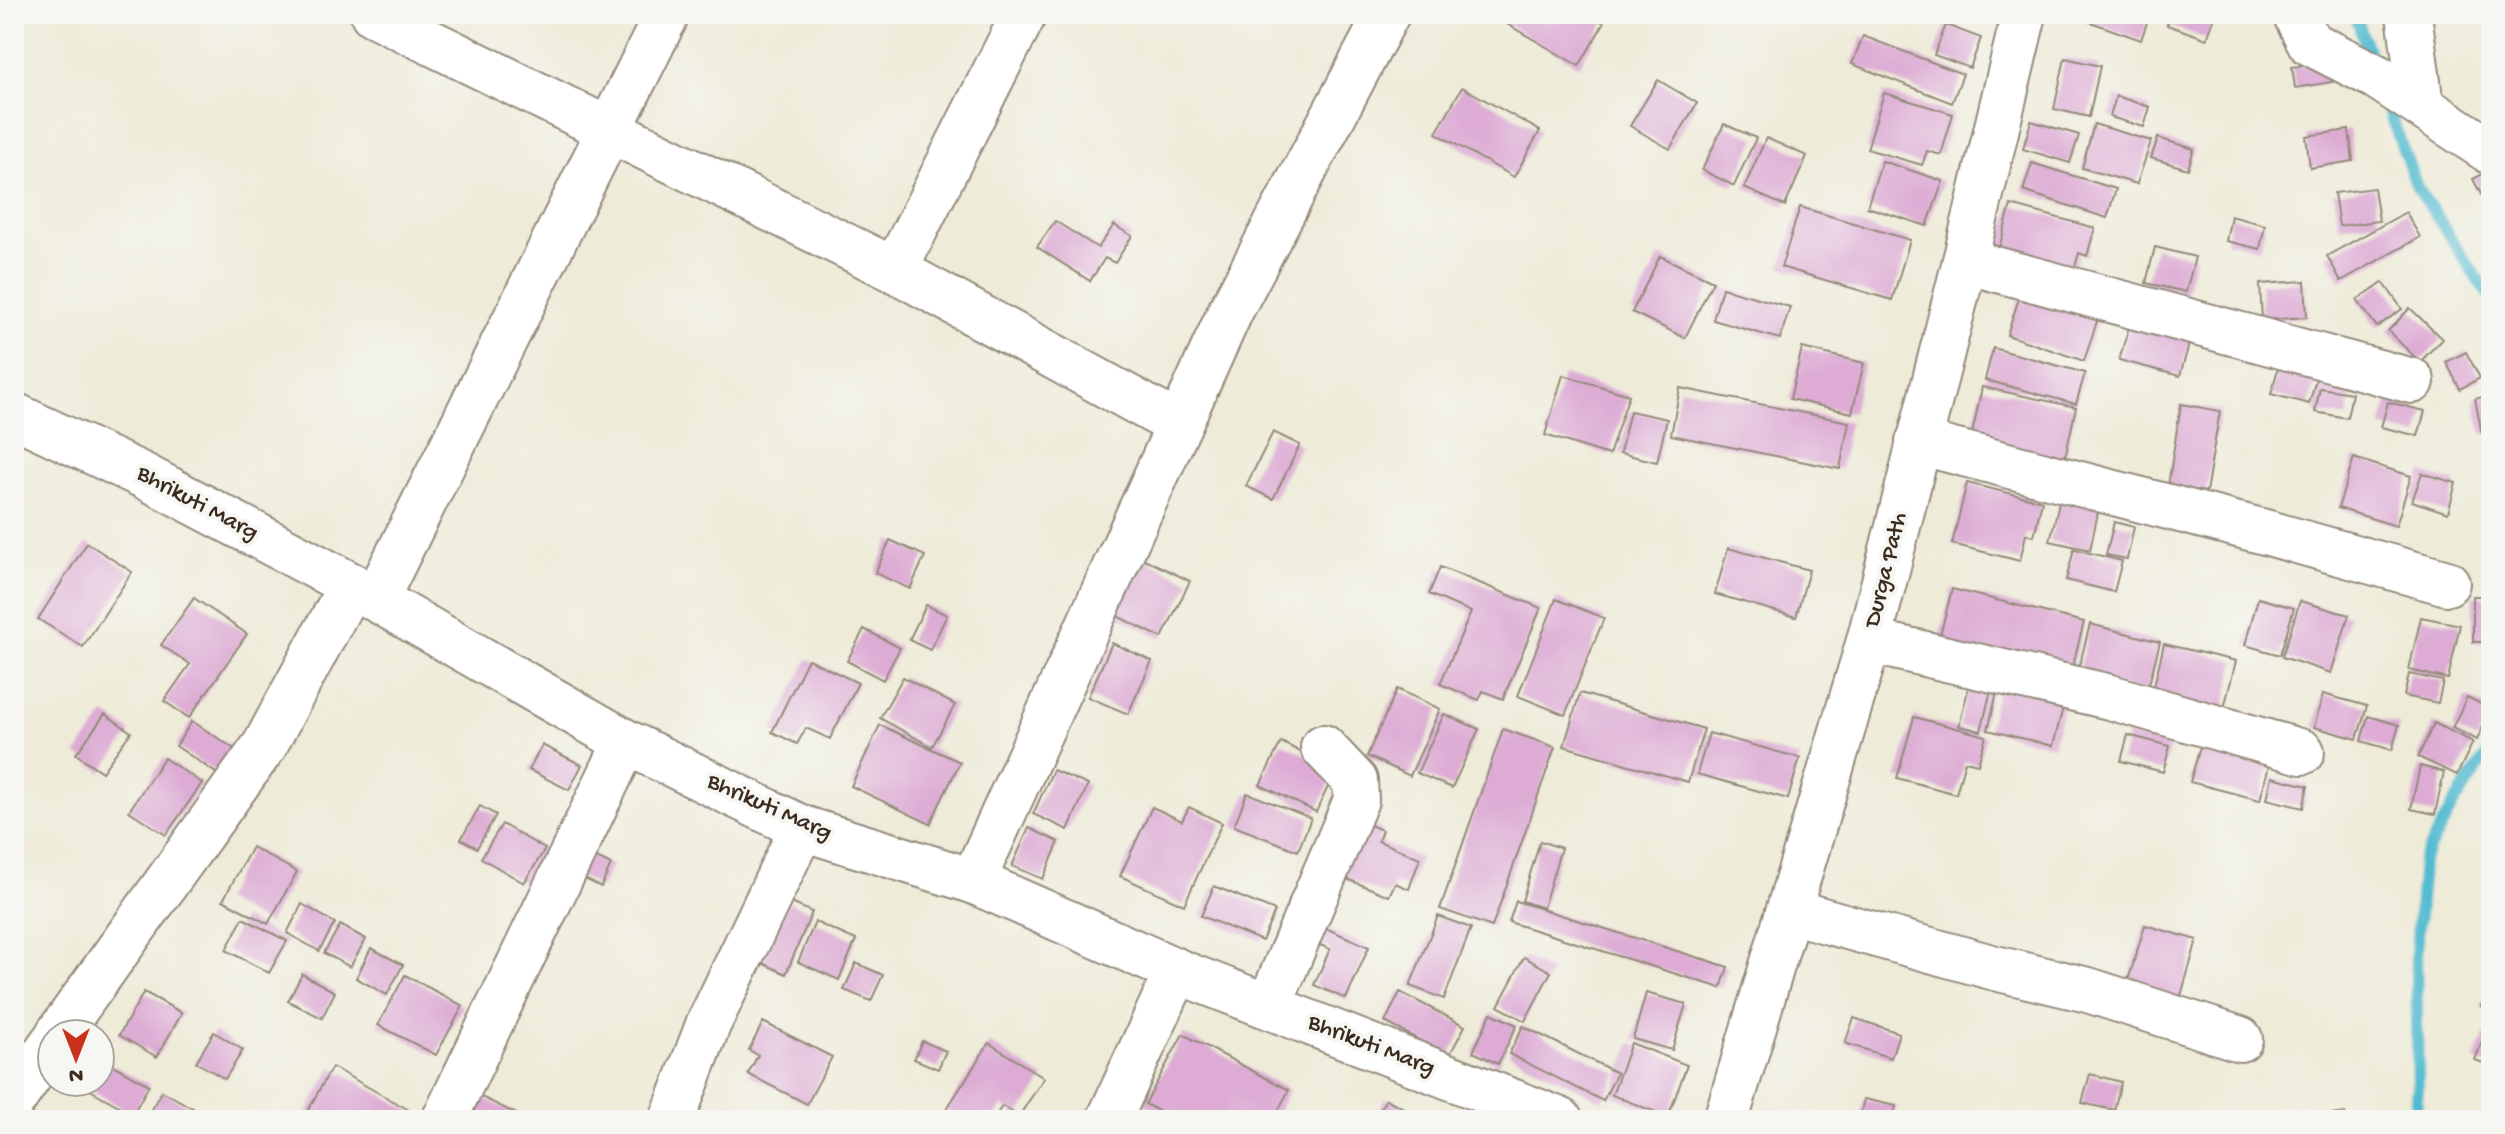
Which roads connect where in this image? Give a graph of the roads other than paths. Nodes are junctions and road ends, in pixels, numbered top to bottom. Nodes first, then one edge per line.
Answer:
1 (373, 14) edge
2 (667, 14) edge
3 (1024, 14) edge
4 (1387, 14) edge
5 (2024, 14) edge
6 (2295, 14) edge
7 (2409, 14) edge
8 (2421, 105) junction
9 (608, 130) junction
10 (2491, 152) edge
11 (1965, 261) junction
12 (895, 270) junction
13 (2412, 381) dead end
14 (14, 415) edge
15 (1179, 425) junction
16 (1918, 442) junction
17 (2447, 583) dead end
18 (364, 592) junction
19 (1869, 641) junction
20 (626, 742) junction
21 (1323, 747) dead end
22 (2302, 752) dead end
23 (802, 828) junction
24 (973, 881) junction
25 (1790, 911) junction
26 (1177, 971) junction
27 (1269, 1006) junction
28 (69, 1018) edge
29 (2240, 1039) dead end
30 (36, 1067) edge
31 (14, 1099) edge
32 (444, 1120) edge
33 (672, 1120) edge
34 (1109, 1120) edge
35 (1560, 1120) edge
36 (1726, 1120) edge

1 - 9 street
2 - 9 street
3 - 12 street
4 - 15 street
5 - 11 street, Durga Path
6 - 8 street
7 - 8 street
8 - 10 street
9 - 12 street
9 - 18 street
11 - 13 street
11 - 16 street, Durga Path
12 - 15 street
14 - 18 street, Bhrikuti Marg
15 - 24 street
16 - 17 street
16 - 19 street, Durga Path
18 - 20 street, Bhrikuti Marg
18 - 28 street
19 - 22 street
19 - 25 street, Durga Path
20 - 23 street, Bhrikuti Marg
20 - 32 street
21 - 27 street
23 - 24 street, Bhrikuti Marg
23 - 33 street
24 - 26 street, Bhrikuti Marg
25 - 29 street
25 - 36 street, Durga Path
26 - 27 street, Bhrikuti Marg
26 - 34 street
27 - 35 street, Bhrikuti Marg
30 - 31 street

